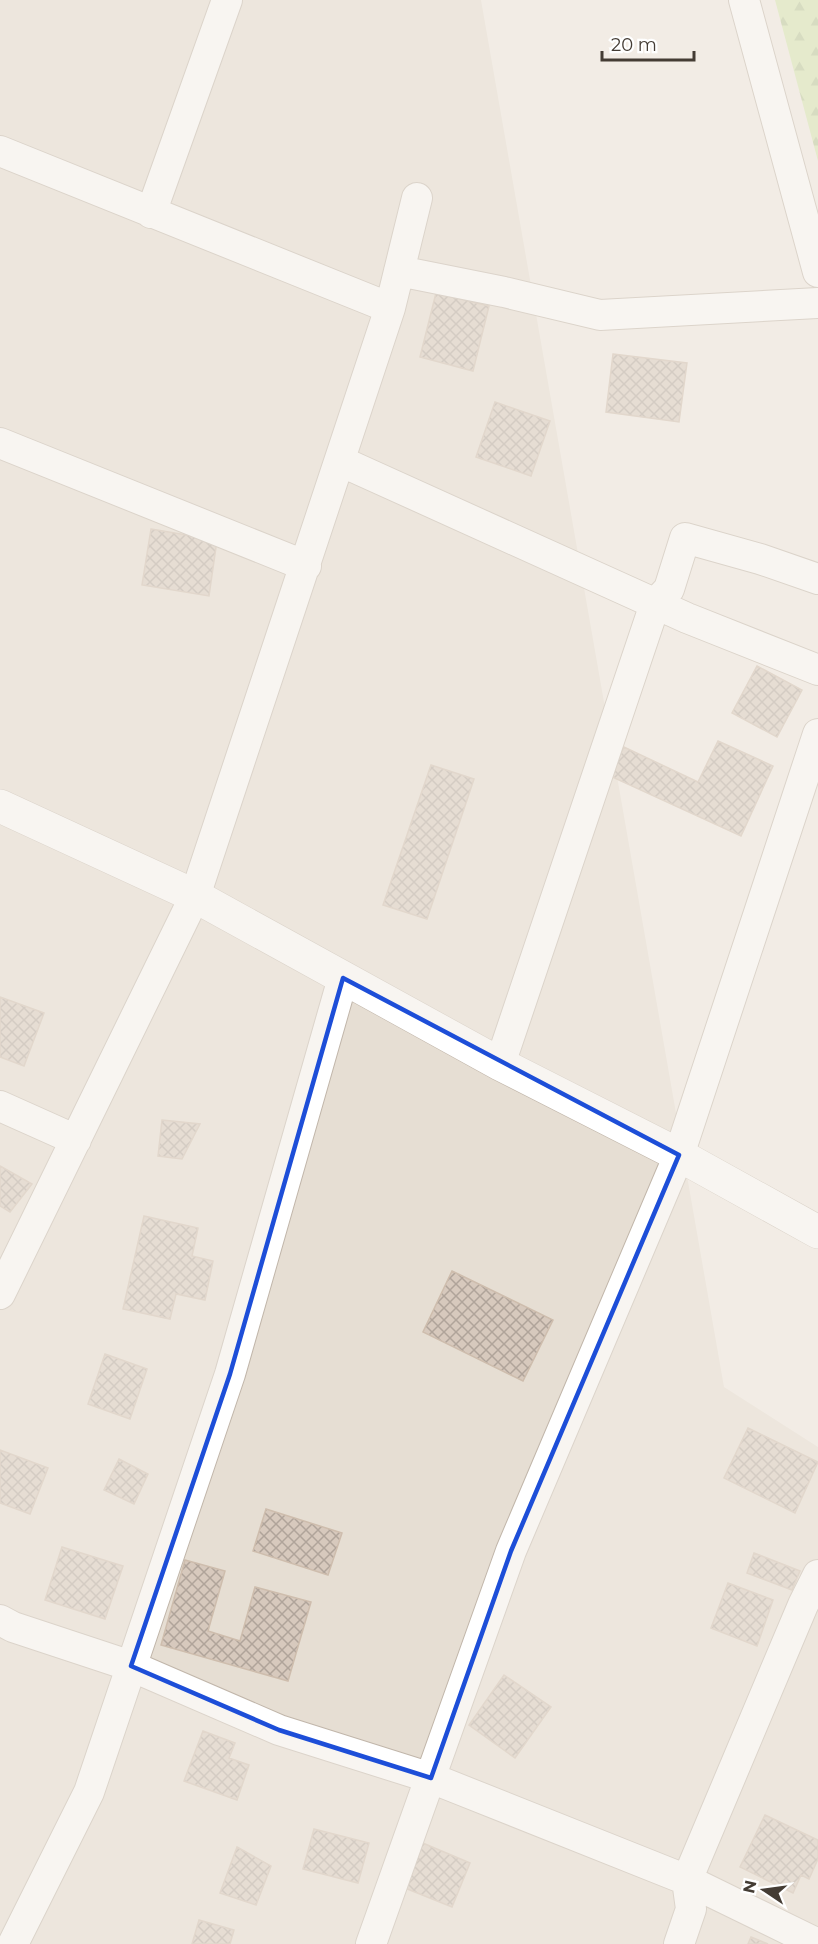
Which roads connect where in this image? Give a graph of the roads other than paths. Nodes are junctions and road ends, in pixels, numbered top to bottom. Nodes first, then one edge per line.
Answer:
1 (227, 0) edge
2 (744, 0) edge
3 (0, 151) edge
4 (417, 198) dead end
5 (151, 213) junction
6 (399, 271) junction
7 (818, 272) edge
8 (818, 303) edge
9 (390, 308) junction
10 (0, 443) edge
11 (340, 461) junction
12 (306, 566) junction
13 (818, 579) edge
14 (655, 604) junction
15 (818, 670) edge
16 (818, 734) edge
17 (0, 806) edge
18 (195, 896) junction
19 (343, 978) junction
20 (500, 1064) junction
21 (0, 1106) edge
22 (76, 1140) junction
23 (679, 1155) junction
24 (818, 1232) edge
25 (0, 1294) edge
26 (818, 1575) edge
27 (0, 1620) edge
28 (131, 1666) junction
29 (431, 1778) junction
30 (687, 1880) junction
31 (13, 1944) edge
32 (371, 1944) edge
33 (679, 1944) edge
34 (818, 1944) edge

1 - 5 street
2 - 7 street
3 - 5 street
4 - 6 street
5 - 9 street
6 - 8 street
6 - 9 street
9 - 11 street
10 - 12 street
11 - 12 street
11 - 14 street
12 - 18 street
13 - 14 street
14 - 15 street
14 - 20 street
16 - 23 street
17 - 18 street
18 - 19 street
18 - 22 street
19 - 20 street
19 - 28 street
20 - 23 street
21 - 22 street
22 - 25 street
23 - 24 street
23 - 29 street
26 - 30 street
27 - 28 street
28 - 29 street
28 - 31 street
29 - 30 street
29 - 32 street
30 - 33 street
30 - 34 street

